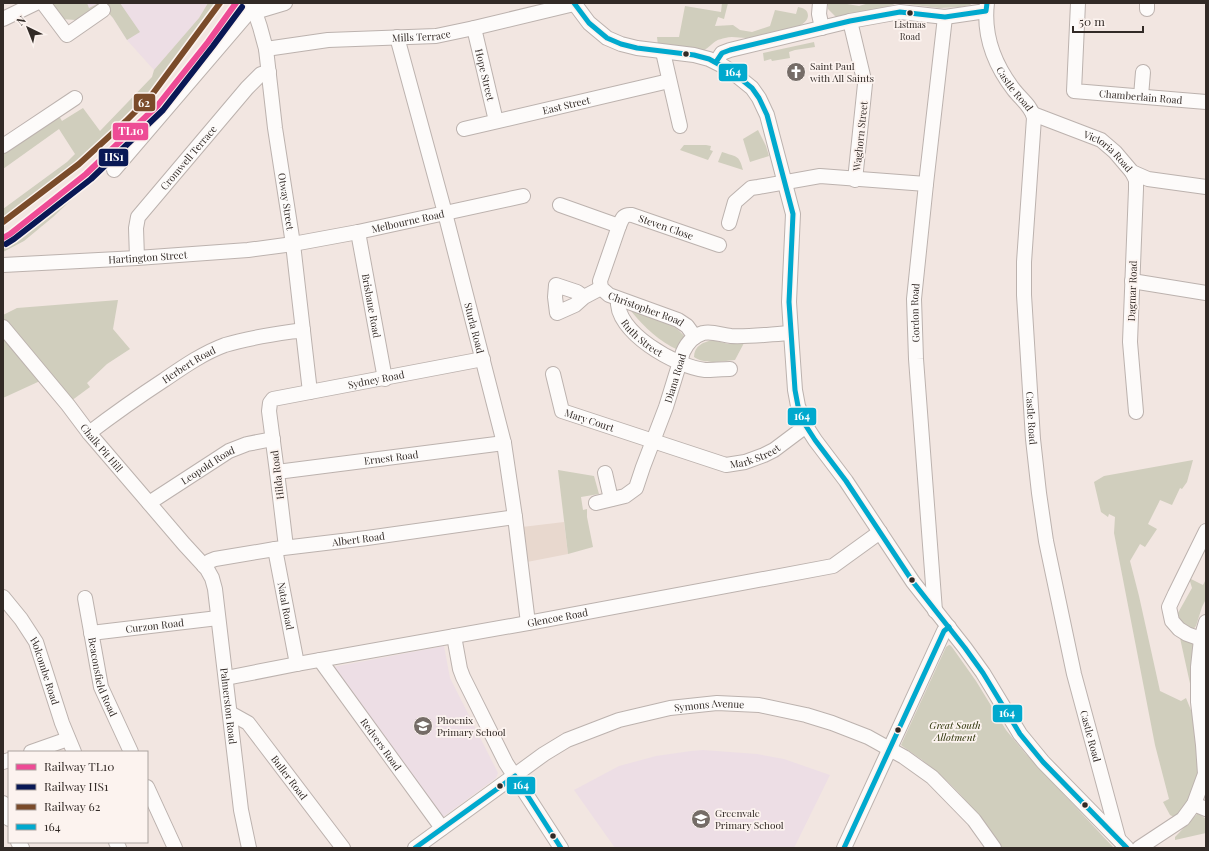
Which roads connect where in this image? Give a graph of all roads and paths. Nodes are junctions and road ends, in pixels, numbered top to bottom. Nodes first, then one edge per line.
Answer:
1 (36, 3) edge
2 (43, 3) edge
3 (285, 3) edge
4 (574, 3) edge
5 (820, 3) edge
6 (1078, 3) edge
7 (987, 7) edge
8 (254, 8) edge
9 (103, 10) dead end
10 (945, 17) junction
11 (3, 19) edge
12 (850, 21) junction
13 (474, 28) junction
14 (822, 28) junction
15 (397, 37) junction
16 (266, 49) junction
17 (663, 52) junction
18 (716, 62) junction
19 (269, 72) junction
20 (1143, 72) dead end
21 (669, 81) junction
22 (1142, 96) junction
23 (75, 98) dead end
24 (1206, 102) edge
25 (1033, 114) junction
26 (496, 121) junction
27 (680, 126) dead end
28 (464, 128) dead end
29 (3, 146) edge
30 (114, 170) dead end
31 (1132, 172) junction
32 (855, 180) junction
33 (785, 181) junction
34 (926, 184) junction
35 (1206, 187) edge
36 (523, 196) dead end
37 (560, 205) dead end
38 (445, 213) junction
39 (729, 223) dead end
40 (619, 226) junction
41 (358, 232) junction
42 (293, 244) junction
43 (719, 245) dead end
44 (137, 258) junction
45 (3, 265) edge
46 (1132, 281) junction
47 (601, 288) junction
48 (1206, 292) edge
49 (584, 297) dead end
50 (618, 299) junction
51 (3, 327) edge
52 (303, 330) junction
53 (790, 333) junction
54 (695, 337) junction
55 (483, 359) junction
56 (680, 363) junction
57 (730, 369) dead end
58 (552, 374) dead end
59 (385, 379) junction
60 (310, 392) junction
61 (270, 403) joint
62 (1136, 412) dead end
63 (806, 426) junction
64 (89, 433) junction
65 (273, 439) junction
66 (653, 441) junction
67 (504, 444) junction
68 (278, 472) junction
69 (605, 473) dead end
70 (611, 499) junction
71 (149, 503) junction
72 (596, 503) dead end
73 (515, 517) junction
74 (1206, 531) edge
75 (880, 532) junction
76 (280, 548) junction
77 (204, 566) junction
78 (3, 597) edge
79 (84, 598) dead end
80 (935, 611) junction
81 (218, 618) junction
82 (1206, 622) edge
83 (528, 623) junction
84 (949, 627) junction
85 (91, 634) junction
86 (454, 636) junction
87 (1201, 639) junction
88 (320, 660) junction
89 (297, 664) junction
90 (226, 678) junction
91 (230, 713) junction
92 (68, 739) junction
93 (1204, 745) edge
94 (890, 749) junction
95 (34, 751) edge
96 (74, 751) edge
97 (131, 751) edge
98 (514, 776) junction
99 (148, 789) edge
100 (3, 803) edge
101 (1200, 807) edge
102 (8, 816) edge
103 (442, 828) junction
104 (1123, 843) edge
105 (175, 848) edge
106 (249, 848) edge
107 (343, 848) edge
108 (414, 848) edge
109 (561, 848) edge
110 (844, 848) edge
111 (994, 848) edge
112 (1139, 848) edge

1 - 11 street
2 - 9 street
3 - 8 street
4 - 13 street, Mills Terrace
4 - 17 street
5 - 14 street
6 - 22 street, Chamberlain Road
7 - 10 street
7 - 25 street, Castle Road
8 - 16 street, Otway Street
8 - 30 street
10 - 12 street
10 - 34 street, Gordon Road
12 - 14 street
12 - 32 street, Waghorn Street
13 - 15 street, Mills Terrace
13 - 26 street, Hope Street
14 - 18 street
15 - 16 street, Mills Terrace
15 - 38 street, Sturla Road
16 - 19 street, Otway Street
17 - 18 street
17 - 21 street
18 - 33 street
19 - 42 street, Otway Street
19 - 44 street, Cromwell Terrace
20 - 22 street
21 - 26 street, East Street
21 - 27 street
22 - 24 street, Chamberlain Road
23 - 29 street
25 - 31 street, Victoria Road
25 - 104 street, Castle Road
26 - 28 street, East Street
31 - 35 street, Victoria Road
31 - 46 street, Dagmar Road
32 - 33 street
32 - 34 street
33 - 39 street
33 - 53 street
34 - 80 street, Gordon Road
36 - 38 street, Melbourne Road
37 - 40 street
38 - 41 street, Melbourne Road
38 - 55 street, Sturla Road
40 - 43 street, Steven Close
40 - 47 street, Christopher Road
41 - 42 street, Melbourne Road
41 - 59 street, Brisbane Road
42 - 44 street, Hartington Street
42 - 52 street, Otway Street
44 - 45 street, Hartington Street
46 - 48 street
46 - 62 street, Dagmar Road
47 - 49 street
47 - 50 street, Christopher Road
50 - 54 street, Christopher Road
50 - 56 street, Ruth Street
51 - 64 street, Chalk Pit Hill
52 - 60 street, Otway Street
52 - 64 street, Herbert Road
53 - 54 street
53 - 63 street
54 - 56 street, Diana Road
55 - 59 street, Sydney Road
55 - 67 street, Sturla Road
56 - 57 street, Ruth Street
56 - 66 street, Diana Road
58 - 66 street, Mary Court
59 - 60 street, Sydney Road
60 - 61 street, Sydney Road
61 - 65 street, Hilda Road
63 - 66 street, Mark Street
63 - 75 street
64 - 71 street, Chalk Pit Hill
65 - 68 street, Hilda Road
65 - 71 street, Leopold Road
66 - 70 street, Diana Road
67 - 68 street, Ernest Road
67 - 73 street, Sturla Road
68 - 76 street, Hilda Road
69 - 70 street
70 - 72 street, Diana Road
71 - 77 street, Chalk Pit Hill
73 - 76 street, Albert Road
73 - 83 street, Sturla Road
74 - 87 street
75 - 80 street
75 - 83 street, Glencoe Road
76 - 77 street, Albert Road
76 - 89 street, Natal Road
77 - 81 street, Palmerston Road
78 - 92 street, Holcombe Road
79 - 85 street, Beaconsfield Road
80 - 84 street
81 - 85 street, Curzon Road
81 - 90 street, Palmerston Road
82 - 87 street
83 - 86 street, Glencoe Road
84 - 94 street
84 - 104 street
85 - 97 street, Beaconsfield Road
86 - 88 street, Glencoe Road
86 - 98 street
87 - 93 street
88 - 89 street, Glencoe Road
88 - 103 street, Redvers Road
89 - 90 street, Glencoe Road
90 - 91 street, Palmerston Road
91 - 106 street, Palmerston Road
91 - 107 street, Buller Road
92 - 95 street
92 - 96 street, Holcombe Road
93 - 101 street
94 - 98 street, Symons Avenue
94 - 110 street
94 - 111 street, Symons Avenue
98 - 103 street, Symons Avenue
98 - 109 street
99 - 105 street
100 - 102 street
101 - 112 street
103 - 108 street, Symons Avenue

